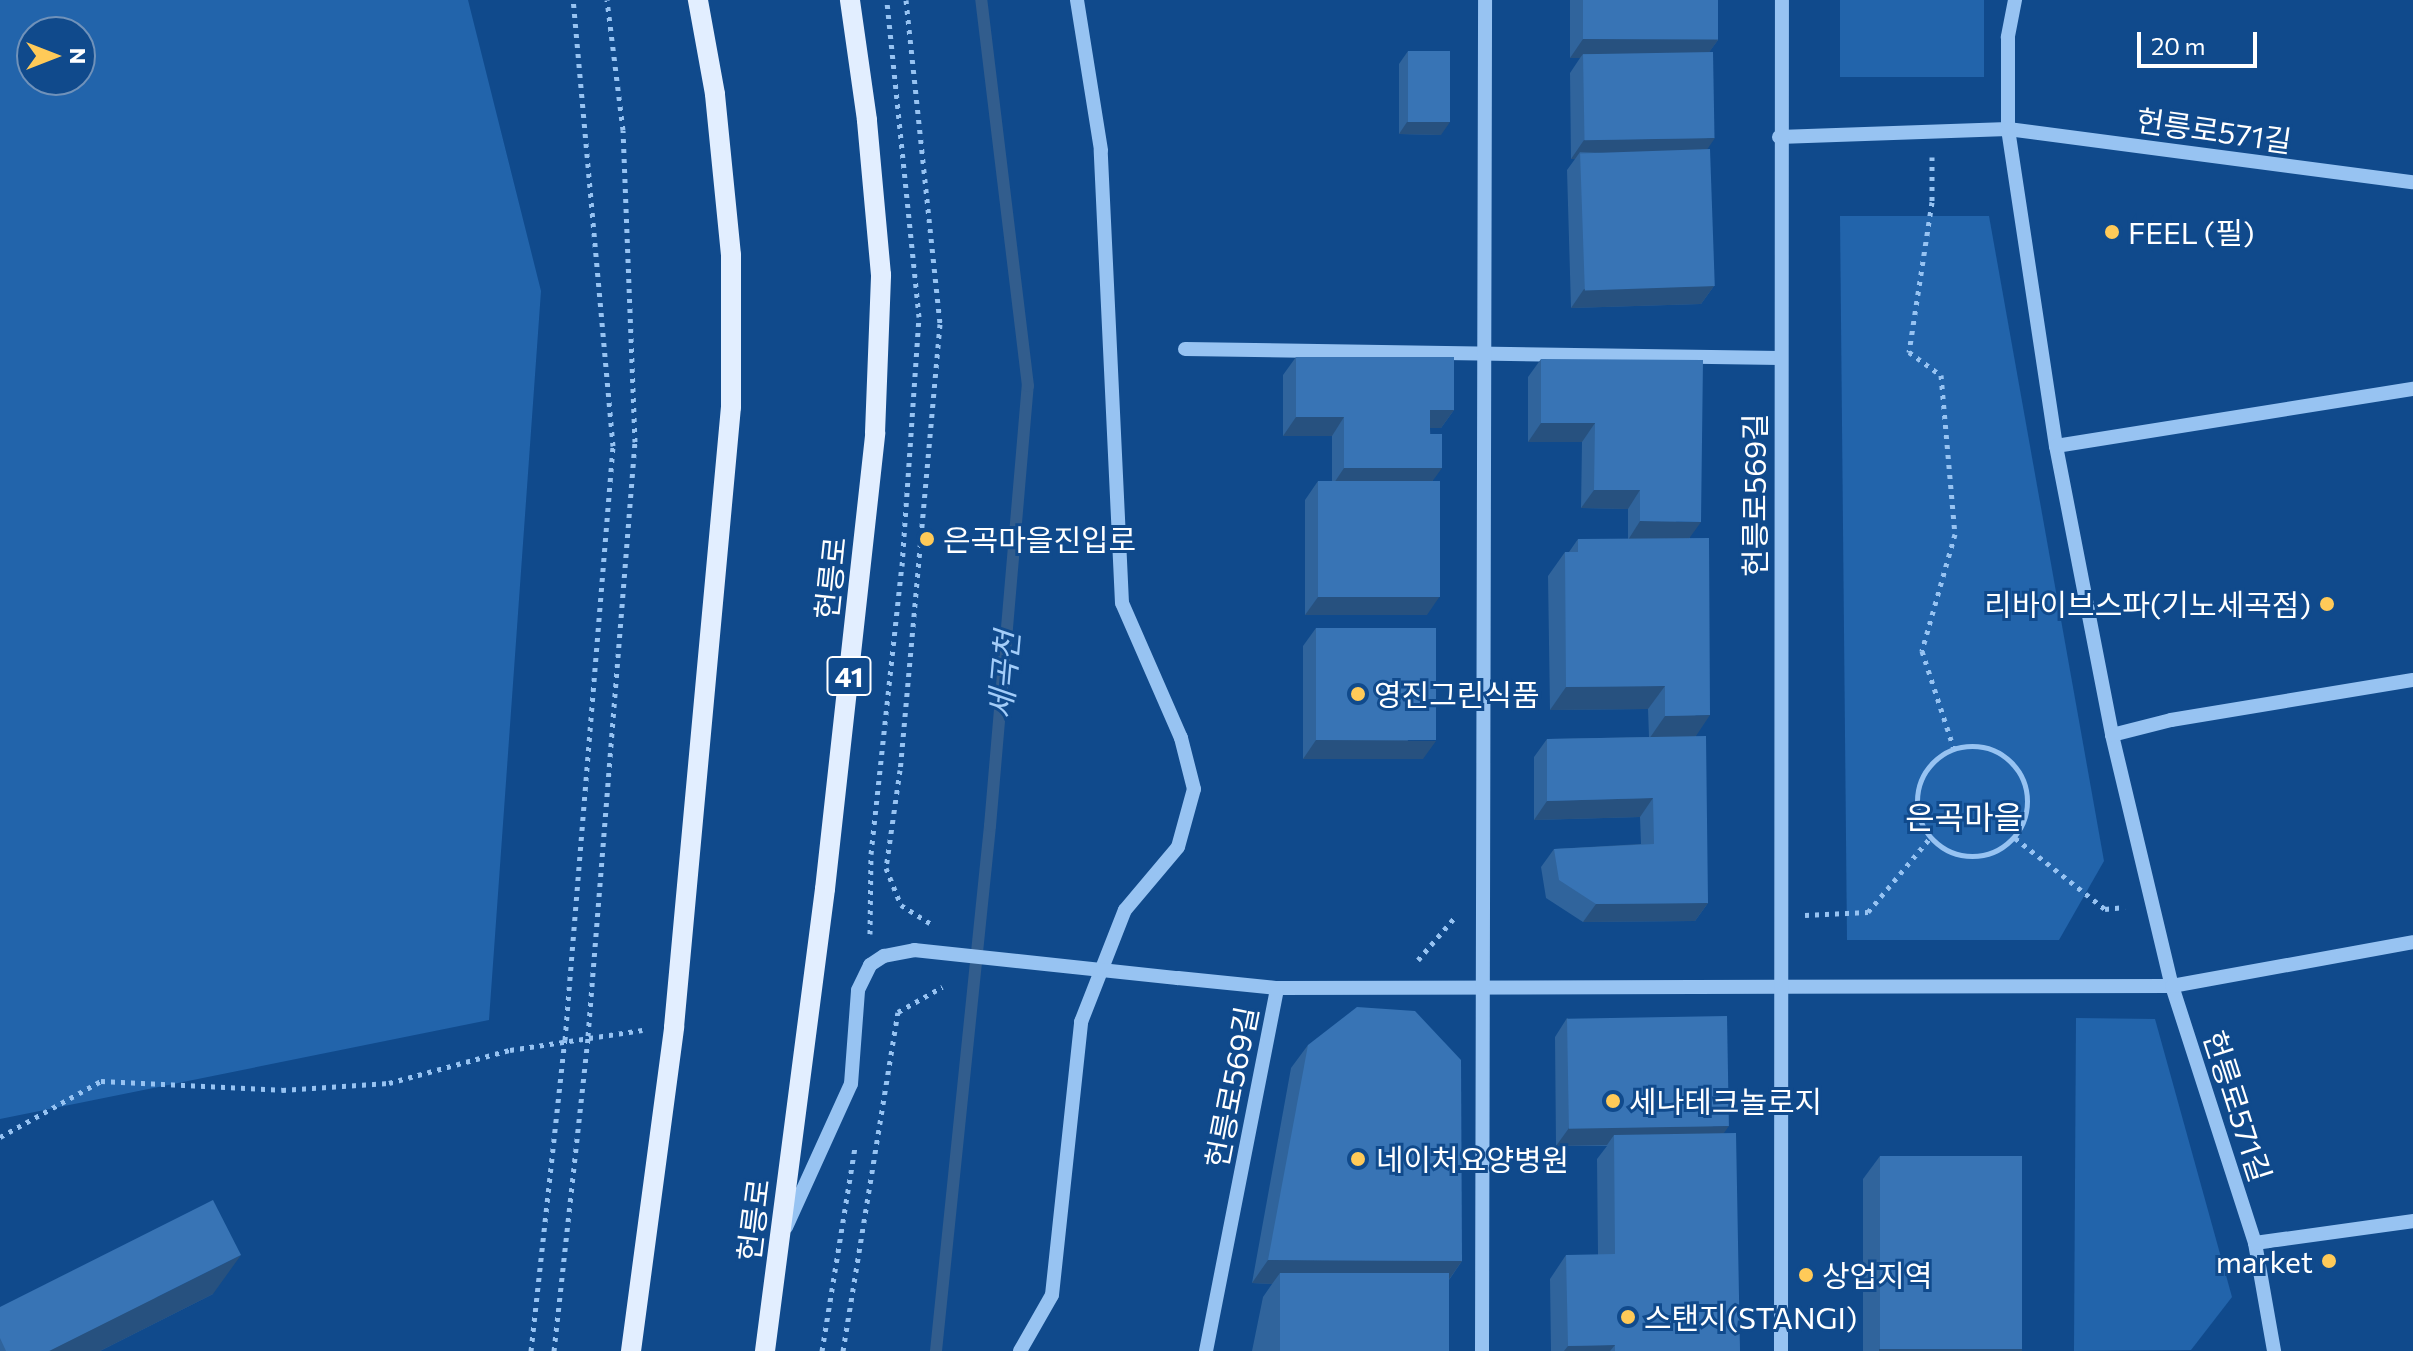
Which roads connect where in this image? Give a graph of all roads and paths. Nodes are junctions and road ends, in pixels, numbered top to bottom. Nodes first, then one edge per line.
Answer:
1 (573, 0) edge
2 (607, 0) edge
3 (698, 0) edge
4 (850, 0) edge
5 (887, 0) edge
6 (906, 0) edge
7 (1077, 0) edge
8 (1485, 0) edge
9 (1782, 0) edge
10 (2015, 0) edge
11 (2008, 129) junction
12 (1933, 132) junction
13 (1779, 137) junction
14 (2413, 182) edge
15 (1185, 349) dead end
16 (1486, 351) junction
17 (1780, 358) junction
18 (2413, 389) edge
19 (2056, 446) junction
20 (2413, 680) edge
21 (2112, 735) junction
22 (1954, 749) junction
23 (1930, 838) junction
24 (2015, 838) junction
25 (2153, 904) junction
26 (1459, 912) dead end
27 (1782, 917) junction
28 (936, 927) dead end
29 (2413, 942) edge
30 (1406, 962) dead end
31 (870, 965) junction
32 (2172, 986) junction
33 (942, 987) dead end
34 (1277, 988) junction
35 (1483, 989) junction
36 (1783, 990) junction
37 (674, 1027) junction
38 (588, 1036) junction
39 (565, 1040) junction
40 (0, 1137) edge
41 (856, 1141) dead end
42 (2413, 1221) edge
43 (781, 1239) junction
44 (2255, 1243) junction
45 (531, 1351) edge
46 (554, 1351) edge
47 (631, 1351) edge
48 (765, 1351) edge
49 (822, 1351) edge
50 (843, 1351) edge
51 (1020, 1351) edge
52 (1206, 1351) edge
53 (1482, 1351) edge
54 (1781, 1351) edge
55 (2274, 1351) edge

1 - 39 path
2 - 38 path
3 - 37 main road
4 - 43 main road, 헌릉로 / 41
5 - 31 path
6 - 28 path
7 - 51 street
8 - 16 street
9 - 13 street, 헌릉로569길
10 - 11 street, 헌릉로571길
11 - 12 street
11 - 14 street, 헌릉로571길
11 - 19 street, 헌릉로571길
12 - 13 street
12 - 22 path
13 - 17 street, 헌릉로569길
15 - 16 street
16 - 17 street
16 - 35 street
17 - 27 street, 헌릉로569길
18 - 19 street
19 - 21 street, 헌릉로571길
20 - 21 street
21 - 25 street, 헌릉로571길
22 - 23 path
22 - 24 path
23 - 24 path
23 - 27 path
24 - 25 path
25 - 32 street, 헌릉로571길
26 - 30 path
27 - 36 street, 헌릉로569길
29 - 32 street
31 - 34 street, bridge
31 - 43 street
32 - 36 street
32 - 44 street, 헌릉로571길
33 - 50 path
34 - 35 street, 헌릉로569길
34 - 52 street, 헌릉로569길
35 - 36 street, 헌릉로569길
35 - 53 street
36 - 54 street, 헌릉로569길
37 - 38 path
37 - 47 main road
38 - 39 path
38 - 46 path
39 - 40 path
39 - 45 path
41 - 49 path
42 - 44 street
43 - 48 main road, 헌릉로 / 41
44 - 55 street, 헌릉로571길

